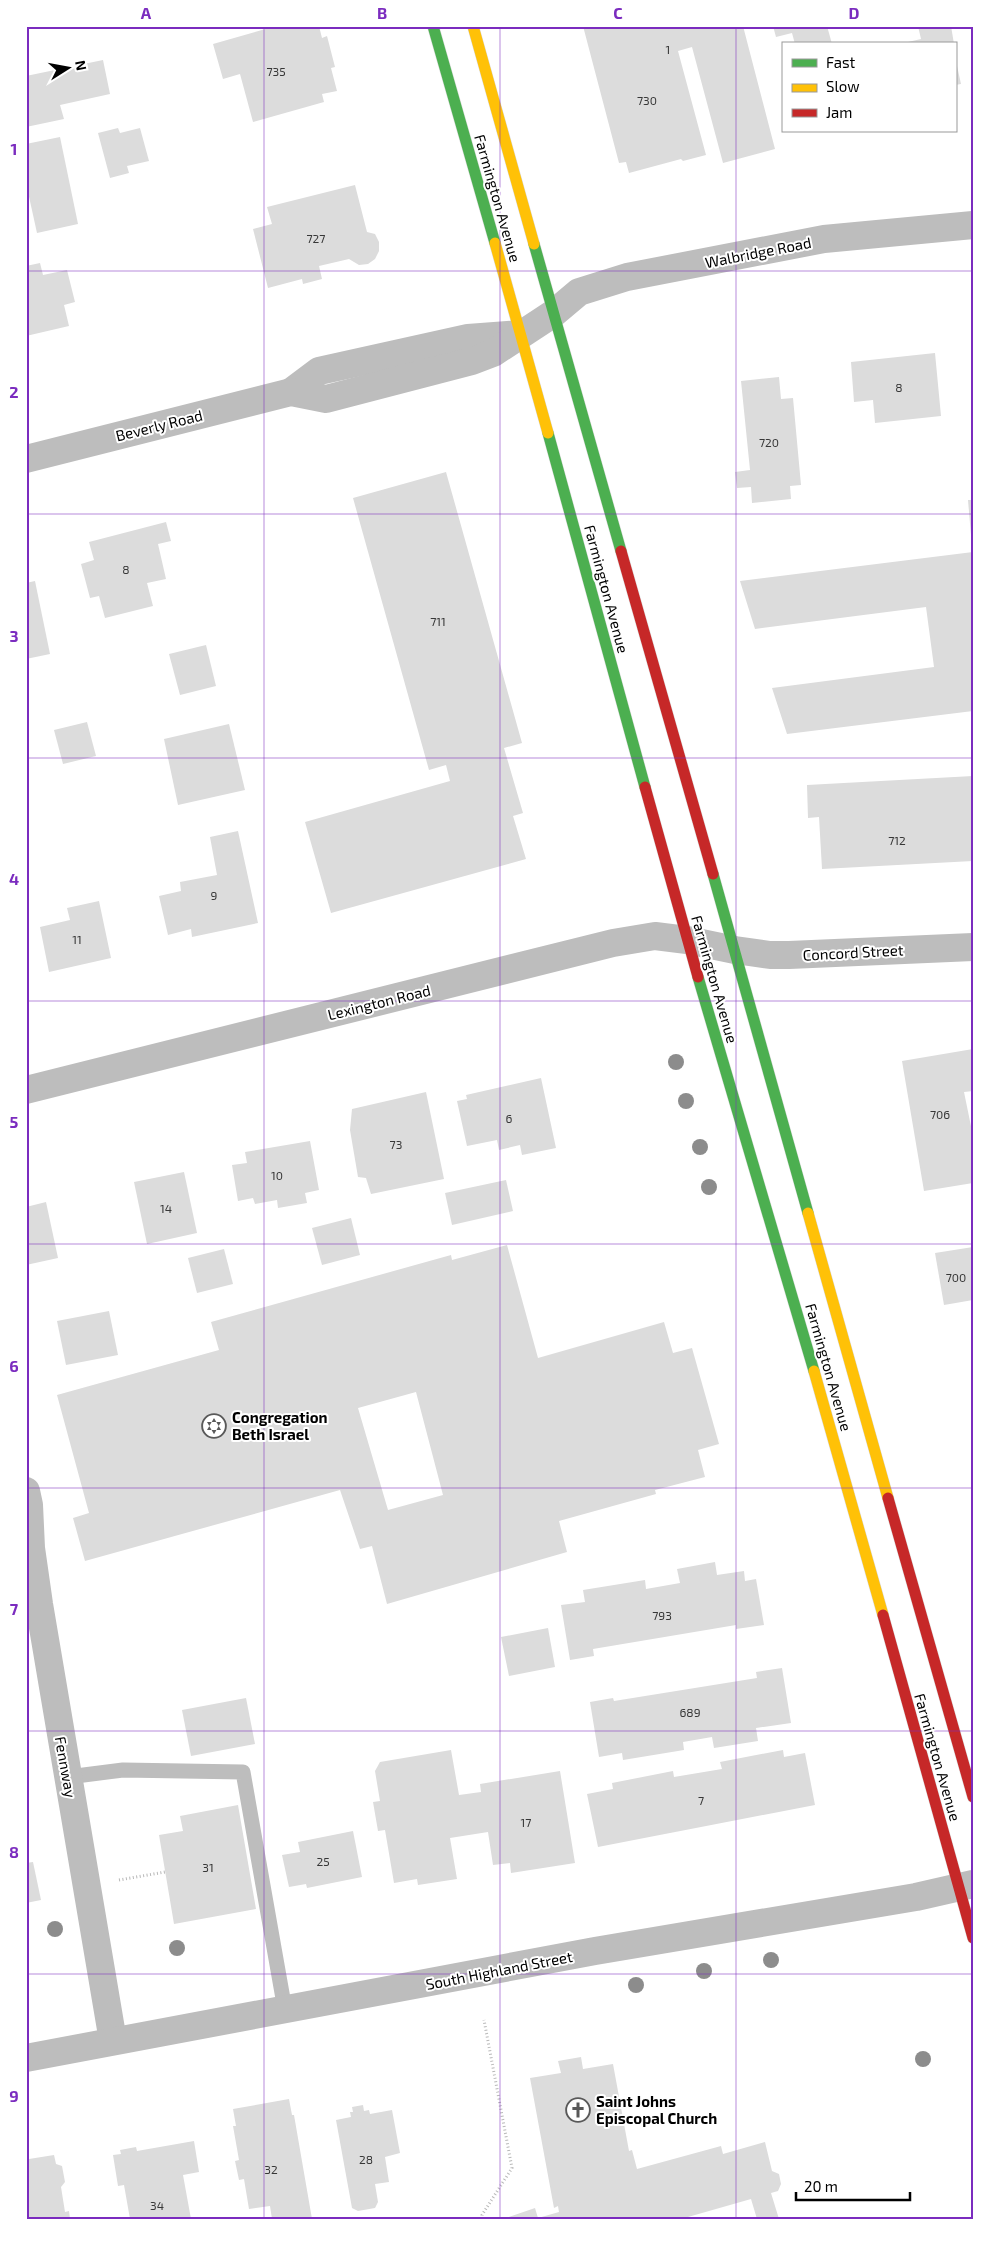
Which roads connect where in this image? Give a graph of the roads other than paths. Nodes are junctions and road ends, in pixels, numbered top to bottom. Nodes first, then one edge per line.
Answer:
1 (433, 26) edge
2 (473, 26) edge
3 (973, 226) edge
4 (554, 314) junction
5 (521, 334) junction
6 (26, 459) edge
7 (687, 940) junction
8 (973, 947) edge
9 (734, 950) junction
10 (26, 1090) edge
11 (26, 1492) edge
12 (68, 1778) junction
13 (973, 1797) edge
14 (966, 1886) edge
15 (973, 1938) edge
16 (286, 2010) junction
17 (112, 2041) junction
18 (26, 2058) edge

1 - 5 main road, Farmington Avenue
2 - 4 main road, Farmington Avenue
3 - 4 street, Walbridge Road
4 - 5 street, Beverly Road
4 - 9 main road, Farmington Avenue
5 - 6 street, Beverly Road
5 - 7 main road, Farmington Avenue
7 - 9 street, Lexington Road
7 - 10 street, Lexington Road
7 - 14 main road, Farmington Avenue
8 - 9 street, Concord Street
9 - 13 main road, Farmington Avenue
11 - 12 street, Fennway
12 - 16 lane
12 - 17 street, Fennway
14 - 15 main road, Farmington Avenue
14 - 16 street, South Highland Street
16 - 17 street, South Highland Street
17 - 18 street, South Highland Street

